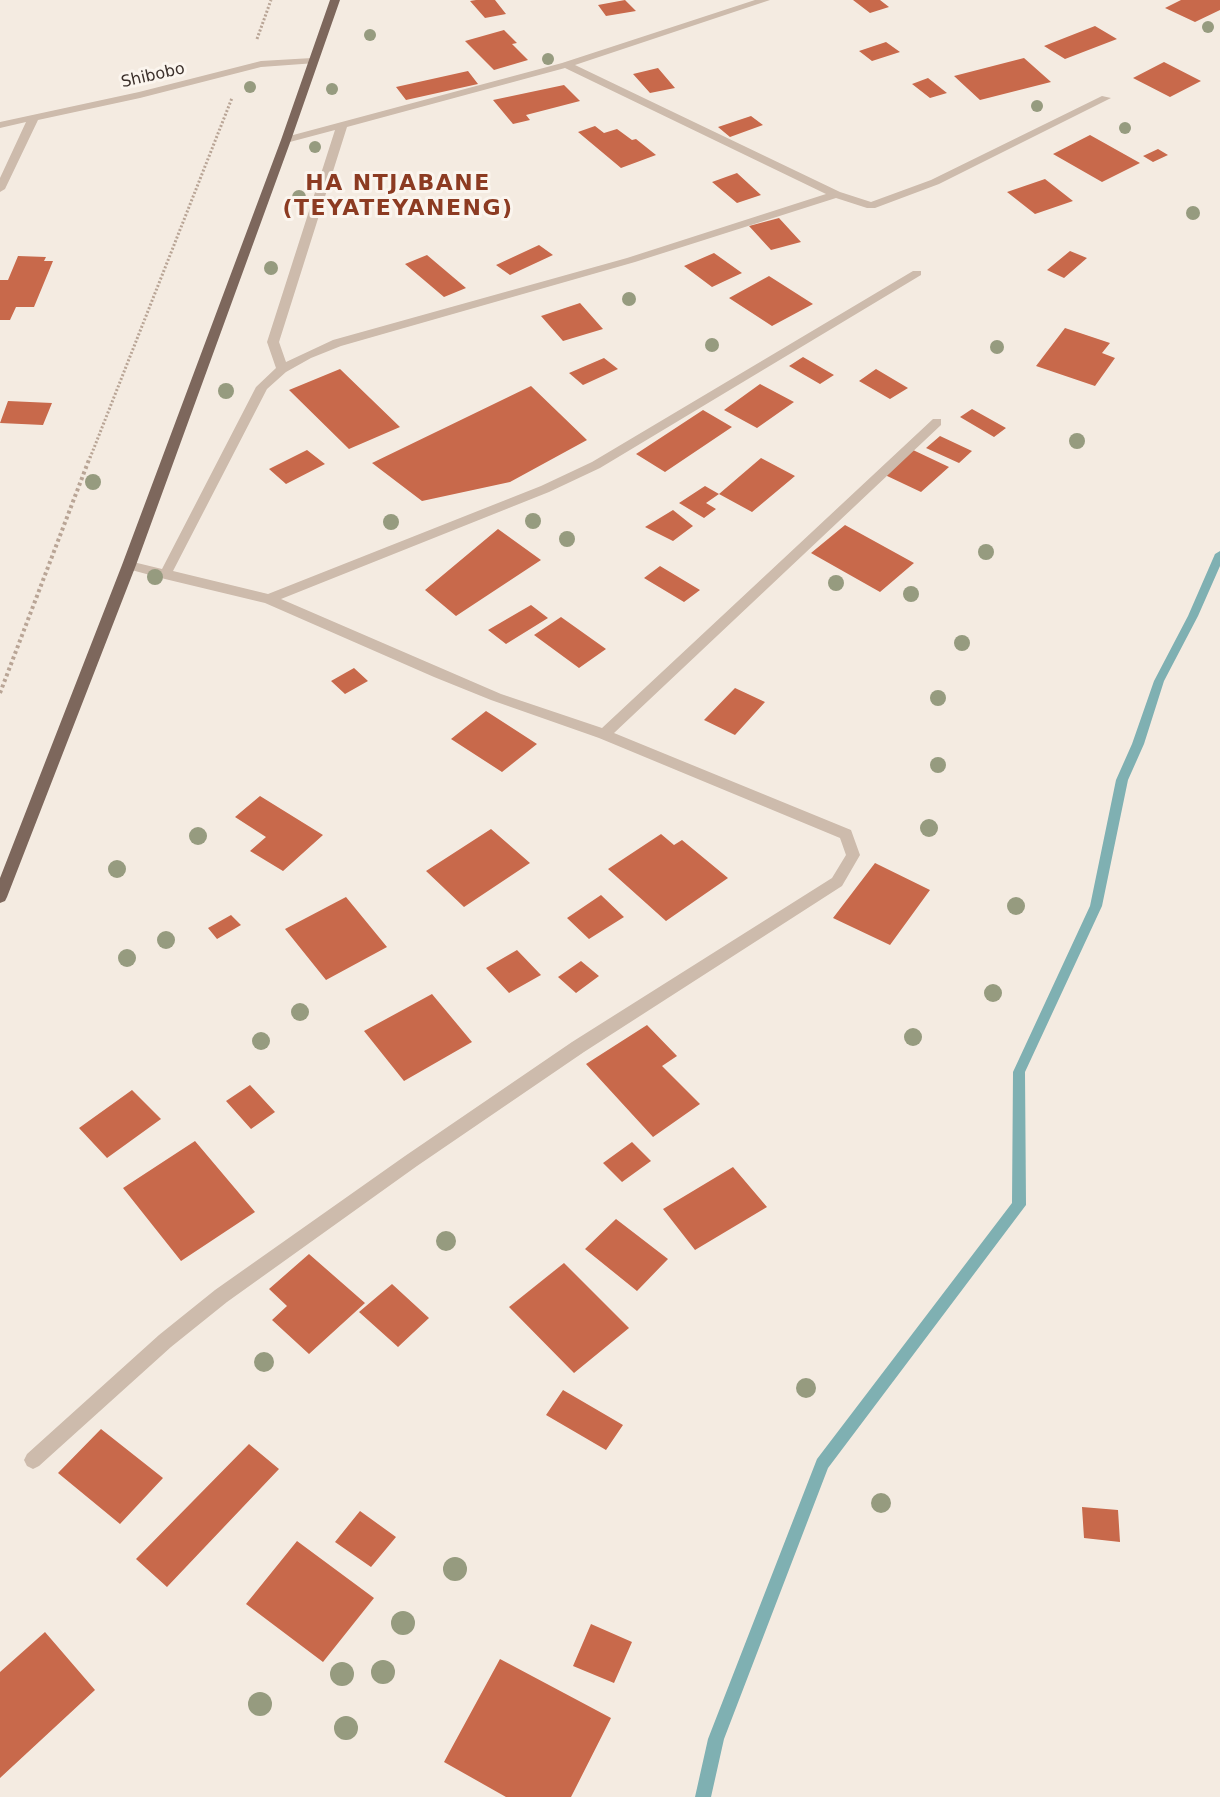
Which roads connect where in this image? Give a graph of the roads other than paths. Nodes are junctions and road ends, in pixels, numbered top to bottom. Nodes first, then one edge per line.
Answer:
1 (335, 0) edge
2 (765, 0) edge
3 (312, 61) junction
4 (566, 65) junction
5 (1106, 98) dead end
6 (34, 117) junction
7 (0, 125) edge
8 (342, 125) junction
9 (286, 140) junction
10 (0, 189) edge
11 (836, 194) junction
12 (917, 273) dead end
13 (282, 369) junction
14 (938, 422) dead end
15 (129, 565) junction
16 (165, 575) junction
17 (269, 599) junction
18 (604, 734) junction
19 (0, 897) edge
20 (33, 1460) dead end

1 - 3 main road
2 - 4 street
3 - 6 street, Shibobo
3 - 9 main road
4 - 8 street
4 - 11 street
5 - 11 street
6 - 7 street, Shibobo
6 - 10 street
8 - 9 street
8 - 13 street
9 - 15 main road
11 - 13 street
12 - 17 street
13 - 16 street
14 - 18 street
15 - 16 street
15 - 19 main road
16 - 17 street
17 - 18 street
18 - 20 street

